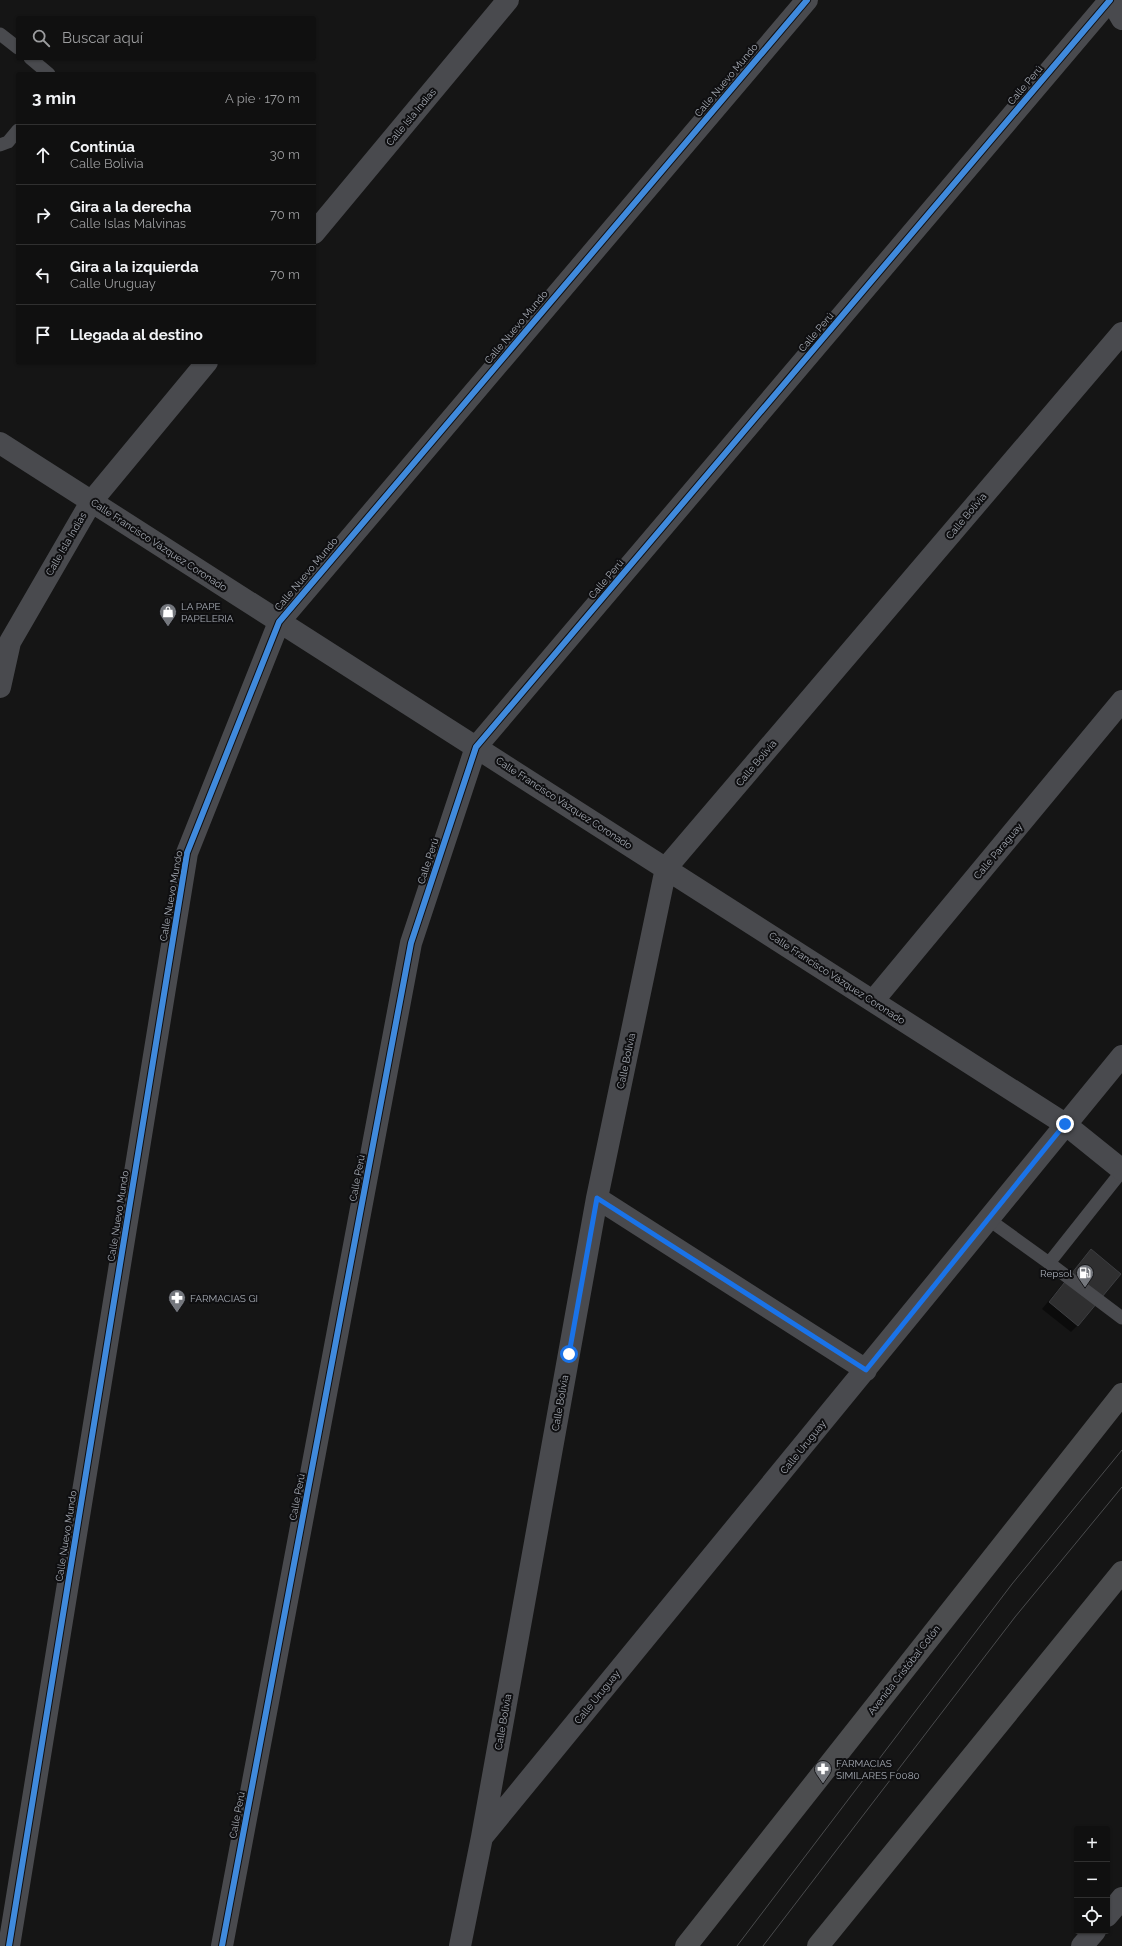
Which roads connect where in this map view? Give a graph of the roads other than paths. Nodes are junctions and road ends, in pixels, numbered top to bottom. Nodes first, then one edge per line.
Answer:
1 (508, 0) edge
2 (807, 0) edge
3 (1111, 0) edge
4 (1122, 19) edge
5 (0, 34) edge
6 (16, 46) edge
7 (32, 60) edge
8 (47, 72) edge
9 (16, 132) edge
10 (0, 145) edge
11 (316, 231) edge
12 (1122, 333) edge
13 (205, 364) edge
14 (0, 443) edge
15 (91, 502) junction
16 (279, 622) junction
17 (0, 687) edge
18 (1122, 701) edge
19 (476, 747) junction
20 (666, 868) junction
21 (873, 1001) junction
22 (1122, 1056) edge
23 (1065, 1124) junction
24 (1122, 1171) edge
25 (597, 1198) junction
26 (988, 1219) junction
27 (1048, 1263) junction
28 (1122, 1318) edge
29 (866, 1370) junction
30 (1122, 1394) edge
31 (1122, 1572) edge
32 (482, 1837) junction
33 (1122, 1898) edge
34 (1110, 1912) edge
35 (1092, 1934) edge
36 (10, 1946) edge
37 (222, 1946) edge
38 (460, 1946) edge
39 (686, 1946) edge
40 (818, 1946) edge
41 (1082, 1946) edge

1 - 11 street, Calle Isla Indias
2 - 16 street, Calle Nuevo Mundo
3 - 4 street
3 - 19 street, Calle Perú
5 - 6 lane
7 - 8 lane
9 - 10 lane
12 - 20 street, Calle Bolivia
13 - 15 street, Calle Isla Indias
14 - 15 street, Calle Francisco Vázquez Coronado
15 - 16 street, Calle Francisco Vázquez Coronado
15 - 17 street, Calle Isla Indias
16 - 19 street, Calle Francisco Vázquez Coronado
16 - 36 street, Calle Nuevo Mundo
18 - 21 street, Calle Paraguay
19 - 20 street, Calle Francisco Vázquez Coronado
19 - 37 street, Calle Perú
20 - 21 street, Calle Francisco Vázquez Coronado
20 - 25 street, Calle Bolivia
21 - 23 street, Calle Francisco Vázquez Coronado
22 - 23 street, Calle Uruguay
23 - 24 street, Calle Francisco Vázquez Coronado
23 - 26 street, Calle Uruguay
24 - 27 lane
25 - 29 street
25 - 32 street, Calle Bolivia
26 - 27 lane
26 - 29 street, Calle Uruguay
27 - 28 lane
29 - 32 street, Calle Uruguay
30 - 39 main road, Avenida Cristóbal Colón
31 - 40 main road
32 - 38 street, Calle Bolivia
33 - 34 street
35 - 41 street

